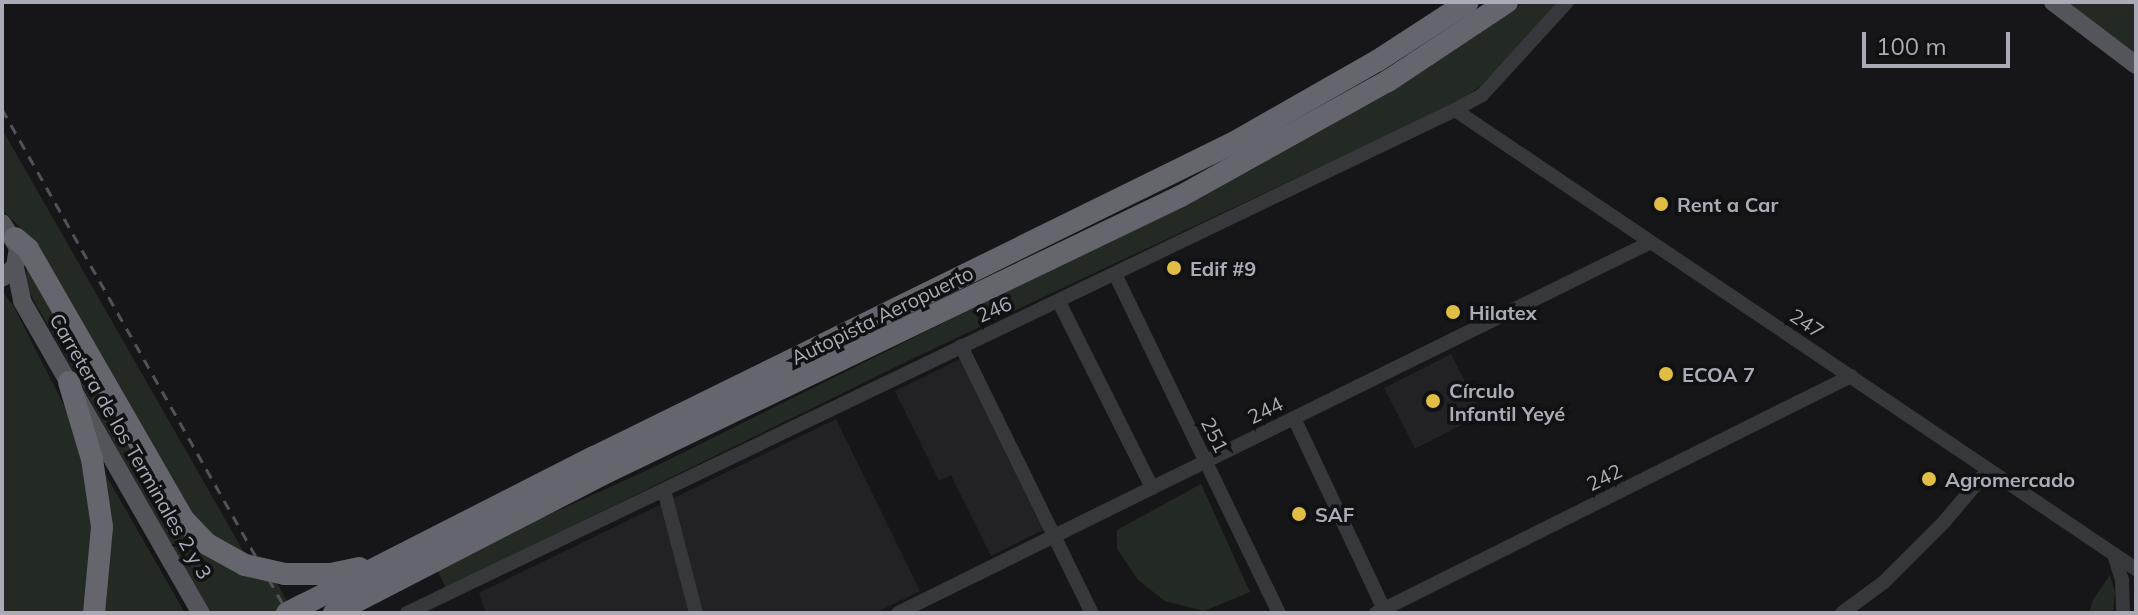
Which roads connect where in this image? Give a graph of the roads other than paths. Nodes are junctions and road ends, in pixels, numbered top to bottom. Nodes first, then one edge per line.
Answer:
1 (1468, 2) edge
2 (1507, 2) edge
3 (1567, 2) edge
4 (2053, 2) edge
5 (2136, 65) edge
6 (1455, 110) junction
7 (8, 230) edge
8 (1651, 242) junction
9 (1115, 274) junction
10 (6, 276) edge
11 (1059, 302) junction
12 (961, 346) junction
13 (1851, 376) junction
14 (69, 382) junction
15 (1294, 418) junction
16 (1206, 461) junction
17 (1988, 470) junction
18 (1152, 488) junction
19 (664, 490) junction
20 (1054, 536) junction
21 (421, 547) junction
22 (2114, 554) junction
23 (2136, 557) edge
24 (2136, 569) edge
25 (2136, 593) edge
26 (295, 609) edge
27 (1380, 611) edge
28 (94, 613) edge
29 (201, 613) edge
30 (334, 613) edge
31 (407, 613) edge
32 (696, 613) edge
33 (898, 613) edge
34 (1092, 613) edge
35 (1279, 613) edge
36 (1842, 613) edge
37 (2123, 613) edge

1 - 21 highway, Autopista Aeropuerto
2 - 30 highway, Autopista Aeropuerto
3 - 6 street, 246
4 - 5 main road
6 - 8 street, 247
6 - 9 street, 246
7 - 10 main road
7 - 21 highway, bridge
8 - 13 street, 247
8 - 15 street, 244
9 - 11 street, 246
9 - 16 street, 251
10 - 14 main road, Carretera de los Terminales 2 y 3
11 - 12 street, 246
11 - 18 street
12 - 19 street, 246
12 - 20 street
13 - 17 street, 247
13 - 27 street, 242
14 - 28 highway
14 - 29 main road, Carretera de los Terminales 2 y 3
15 - 16 street, 244
15 - 27 street
16 - 18 street, 244
16 - 35 street, 251
17 - 22 street, 247
17 - 36 street
18 - 20 street, 244
19 - 31 street, 246
19 - 32 street
20 - 33 street, 244
20 - 34 street
21 - 26 highway, Autopista Aeropuerto
22 - 23 street
22 - 24 street, 247
22 - 37 street
25 - 37 street

